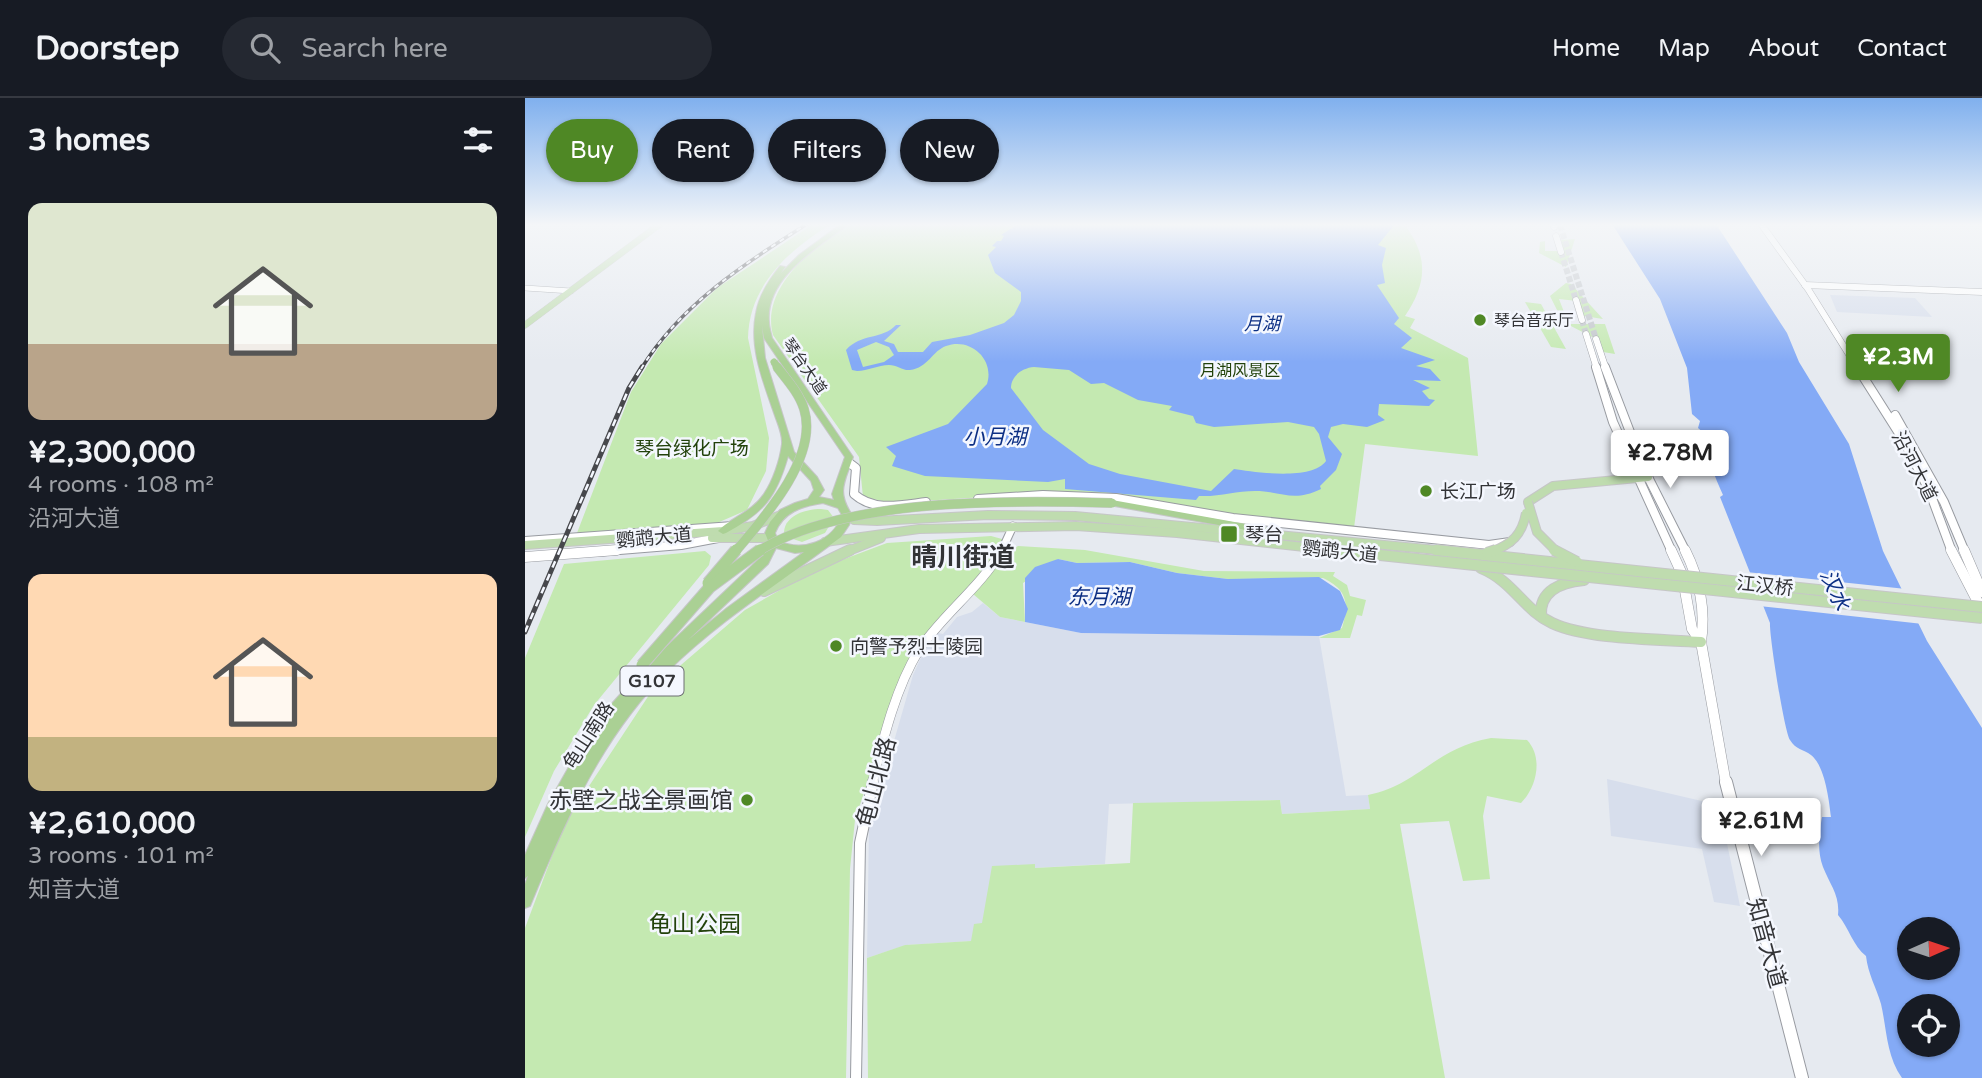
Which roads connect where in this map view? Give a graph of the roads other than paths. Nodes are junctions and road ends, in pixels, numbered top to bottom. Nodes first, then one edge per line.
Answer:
1 (595, 270) edge
2 (596, 270) edge
3 (781, 270) edge
4 (788, 270) edge
5 (1798, 270) edge
6 (1799, 270) edge
7 (1811, 287) junction
8 (525, 288) edge
9 (1835, 289) junction
10 (568, 290) junction
11 (1982, 293) edge
12 (1576, 300) tunnel mouth
13 (525, 319) edge
14 (1582, 320) tunnel mouth
15 (525, 325) edge
16 (1586, 334) tunnel mouth
17 (758, 339) junction
18 (1596, 339) tunnel mouth
19 (787, 439) junction
20 (848, 462) junction
21 (1648, 477) junction
22 (1637, 478) junction
23 (812, 501) junction
24 (1528, 502) junction
25 (844, 510) junction
26 (781, 515) junction
27 (733, 526) junction
28 (1013, 526) junction
29 (919, 529) junction
30 (1274, 532) junction
31 (722, 534) junction
32 (1515, 540) junction
33 (773, 541) junction
34 (825, 542) junction
35 (525, 543) edge
36 (525, 551) edge
37 (1482, 555) junction
38 (525, 558) edge
39 (1471, 565) junction
40 (1594, 567) junction
41 (1632, 572) joint
42 (1597, 579) junction
43 (1634, 583) joint
44 (1967, 585) junction
45 (1981, 588) edge
46 (757, 594) junction
47 (1982, 609) edge
48 (1541, 616) junction
49 (1982, 618) edge
50 (665, 636) junction
51 (1701, 642) junction
52 (614, 710) junction
53 (525, 871) edge
54 (525, 901) edge
55 (856, 1078) edge
56 (1802, 1078) edge

1 - 10 main road
2 - 10 main road
3 - 17 highway, 琴台大道
4 - 20 highway, 琴台大道
5 - 7 main road, 沿河大道
6 - 7 main road, 沿河大道
7 - 9 main road
7 - 9 main road
7 - 44 main road, 沿河大道
7 - 45 main road, 沿河大道
8 - 10 street
9 - 11 main road
10 - 13 main road
10 - 15 main road
12 - 14 main road
16 - 22 main road, 知音大道
17 - 19 highway, 琴台大道
17 - 50 highway, bridge
18 - 21 main road, 知音大道
19 - 23 highway, 琴台大道
19 - 27 highway
20 - 25 highway
20 - 32 main road
21 - 22 main road
21 - 51 main road, 知音大道
22 - 24 main road
22 - 51 main road, 知音大道
23 - 25 highway
23 - 26 highway
24 - 32 main road, bridge
24 - 40 main road, bridge
25 - 30 main road, 鹦鹉大道
25 - 34 highway, G107
26 - 31 main road, 鹦鹉大道
26 - 33 highway, G107
27 - 31 highway
27 - 35 main road
28 - 29 main road, 鹦鹉大道
28 - 39 main road, 鹦鹉大道, bridge
28 - 55 street, 龟山北路
29 - 34 main road
29 - 46 main road
30 - 37 main road, 鹦鹉大道, bridge
30 - 50 highway, bridge
31 - 33 main road, 鹦鹉大道
31 - 35 main road, 鹦鹉大道
31 - 36 main road, 鹦鹉大道
31 - 38 main road
32 - 37 main road, bridge
33 - 34 highway
33 - 52 highway, G107
34 - 46 highway, G107
37 - 40 main road, 鹦鹉大道, bridge
39 - 42 main road, 鹦鹉大道, bridge
39 - 48 main road, bridge
40 - 41 main road, 鹦鹉大道, bridge
41 - 47 main road, 江汉桥, bridge
42 - 43 main road, 鹦鹉大道, bridge
42 - 48 main road, bridge
43 - 49 main road, 江汉桥, bridge
44 - 45 main road
44 - 47 main road, 沿河大道
46 - 54 highway, 龟山南路 / G107
48 - 51 main road
50 - 52 highway, bridge
51 - 56 main road, 知音大道
52 - 53 highway, 龟山南路 / G107

